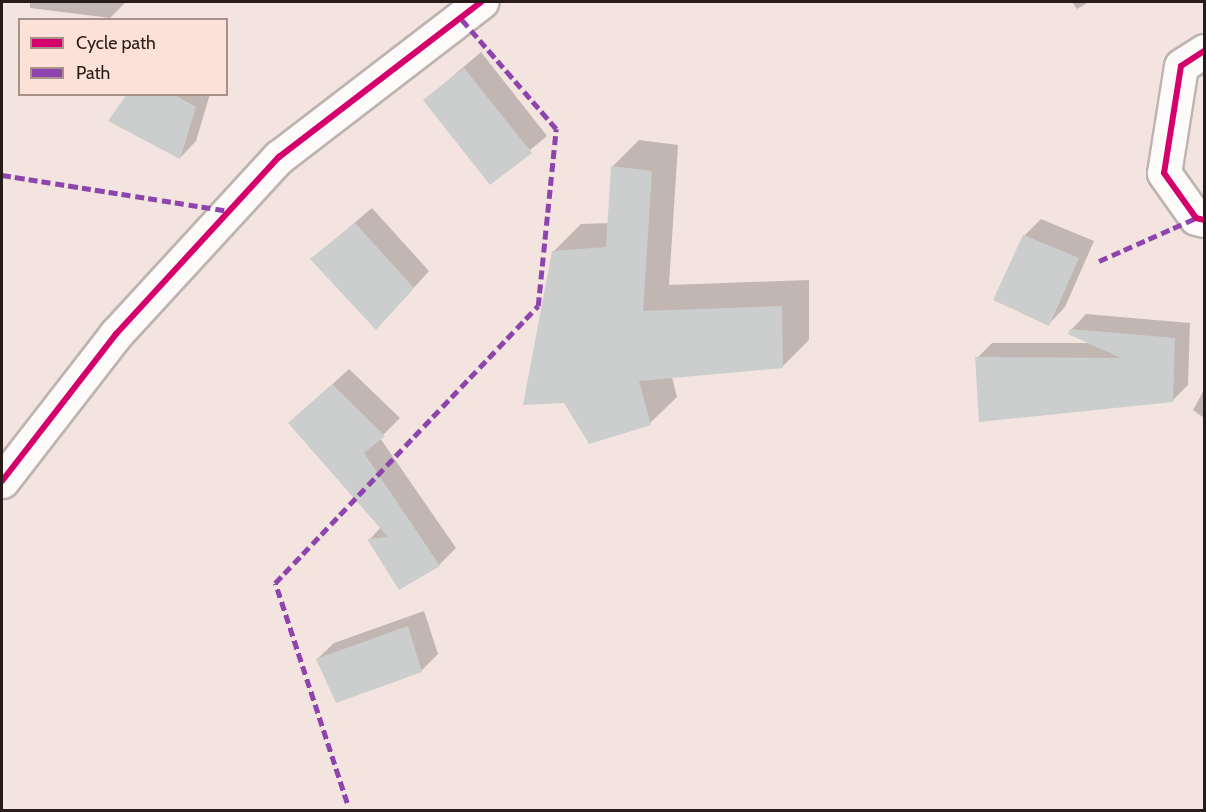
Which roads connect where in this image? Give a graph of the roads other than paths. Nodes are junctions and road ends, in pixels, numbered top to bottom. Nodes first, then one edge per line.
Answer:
1 (481, 2) edge
2 (1204, 51) edge
3 (1204, 220) edge
4 (2, 482) edge

1 - 4 street
2 - 3 street

